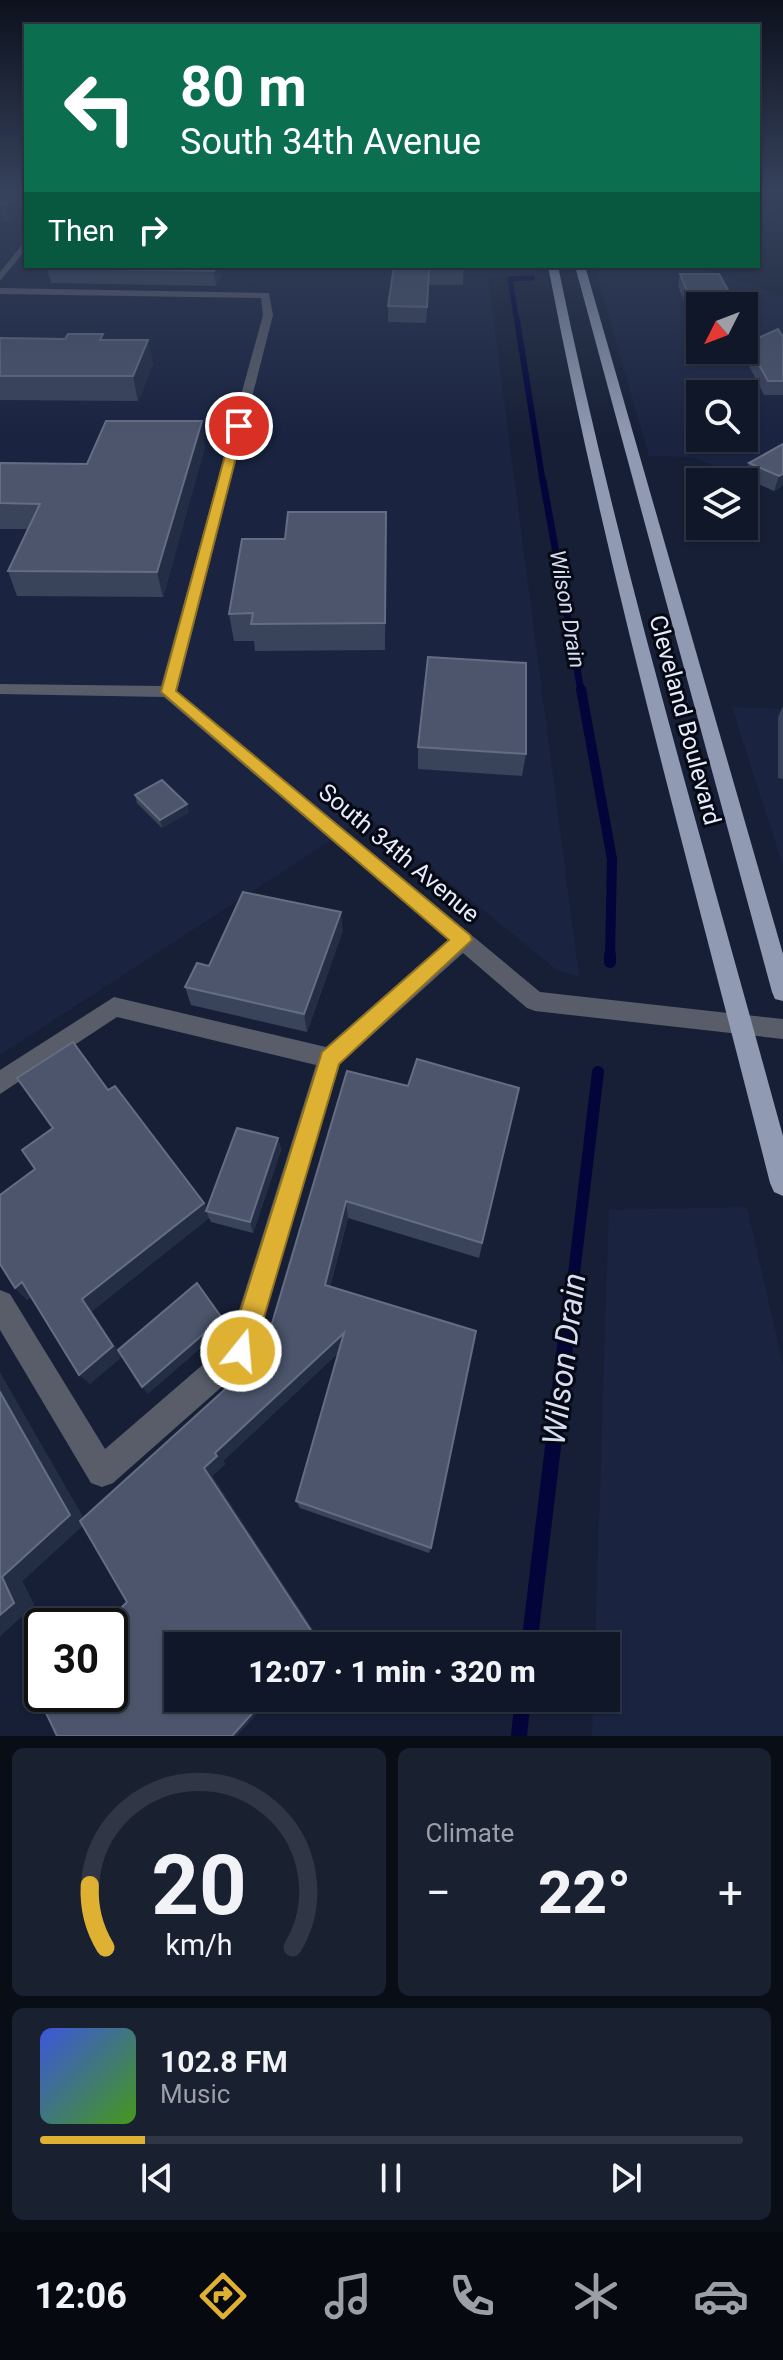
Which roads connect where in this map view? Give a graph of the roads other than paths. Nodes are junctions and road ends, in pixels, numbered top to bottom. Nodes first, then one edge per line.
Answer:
1 (555, 275) edge
2 (583, 275) edge
3 (0, 291) edge
4 (0, 689) edge
5 (168, 692) junction
6 (463, 940) junction
7 (783, 992) edge
8 (739, 1025) junction
9 (783, 1029) edge
10 (330, 1058) junction
11 (0, 1083) edge
12 (783, 1183) edge
13 (0, 1304) edge

1 - 8 main road, Cleveland Boulevard
2 - 7 main road, Cleveland Boulevard
3 - 5 street
4 - 5 street
5 - 6 street, South 34th Avenue
6 - 8 street, South 34th Avenue
6 - 10 street
8 - 9 street, South 34th Avenue
8 - 12 main road, Cleveland Boulevard
10 - 11 street
10 - 13 street

